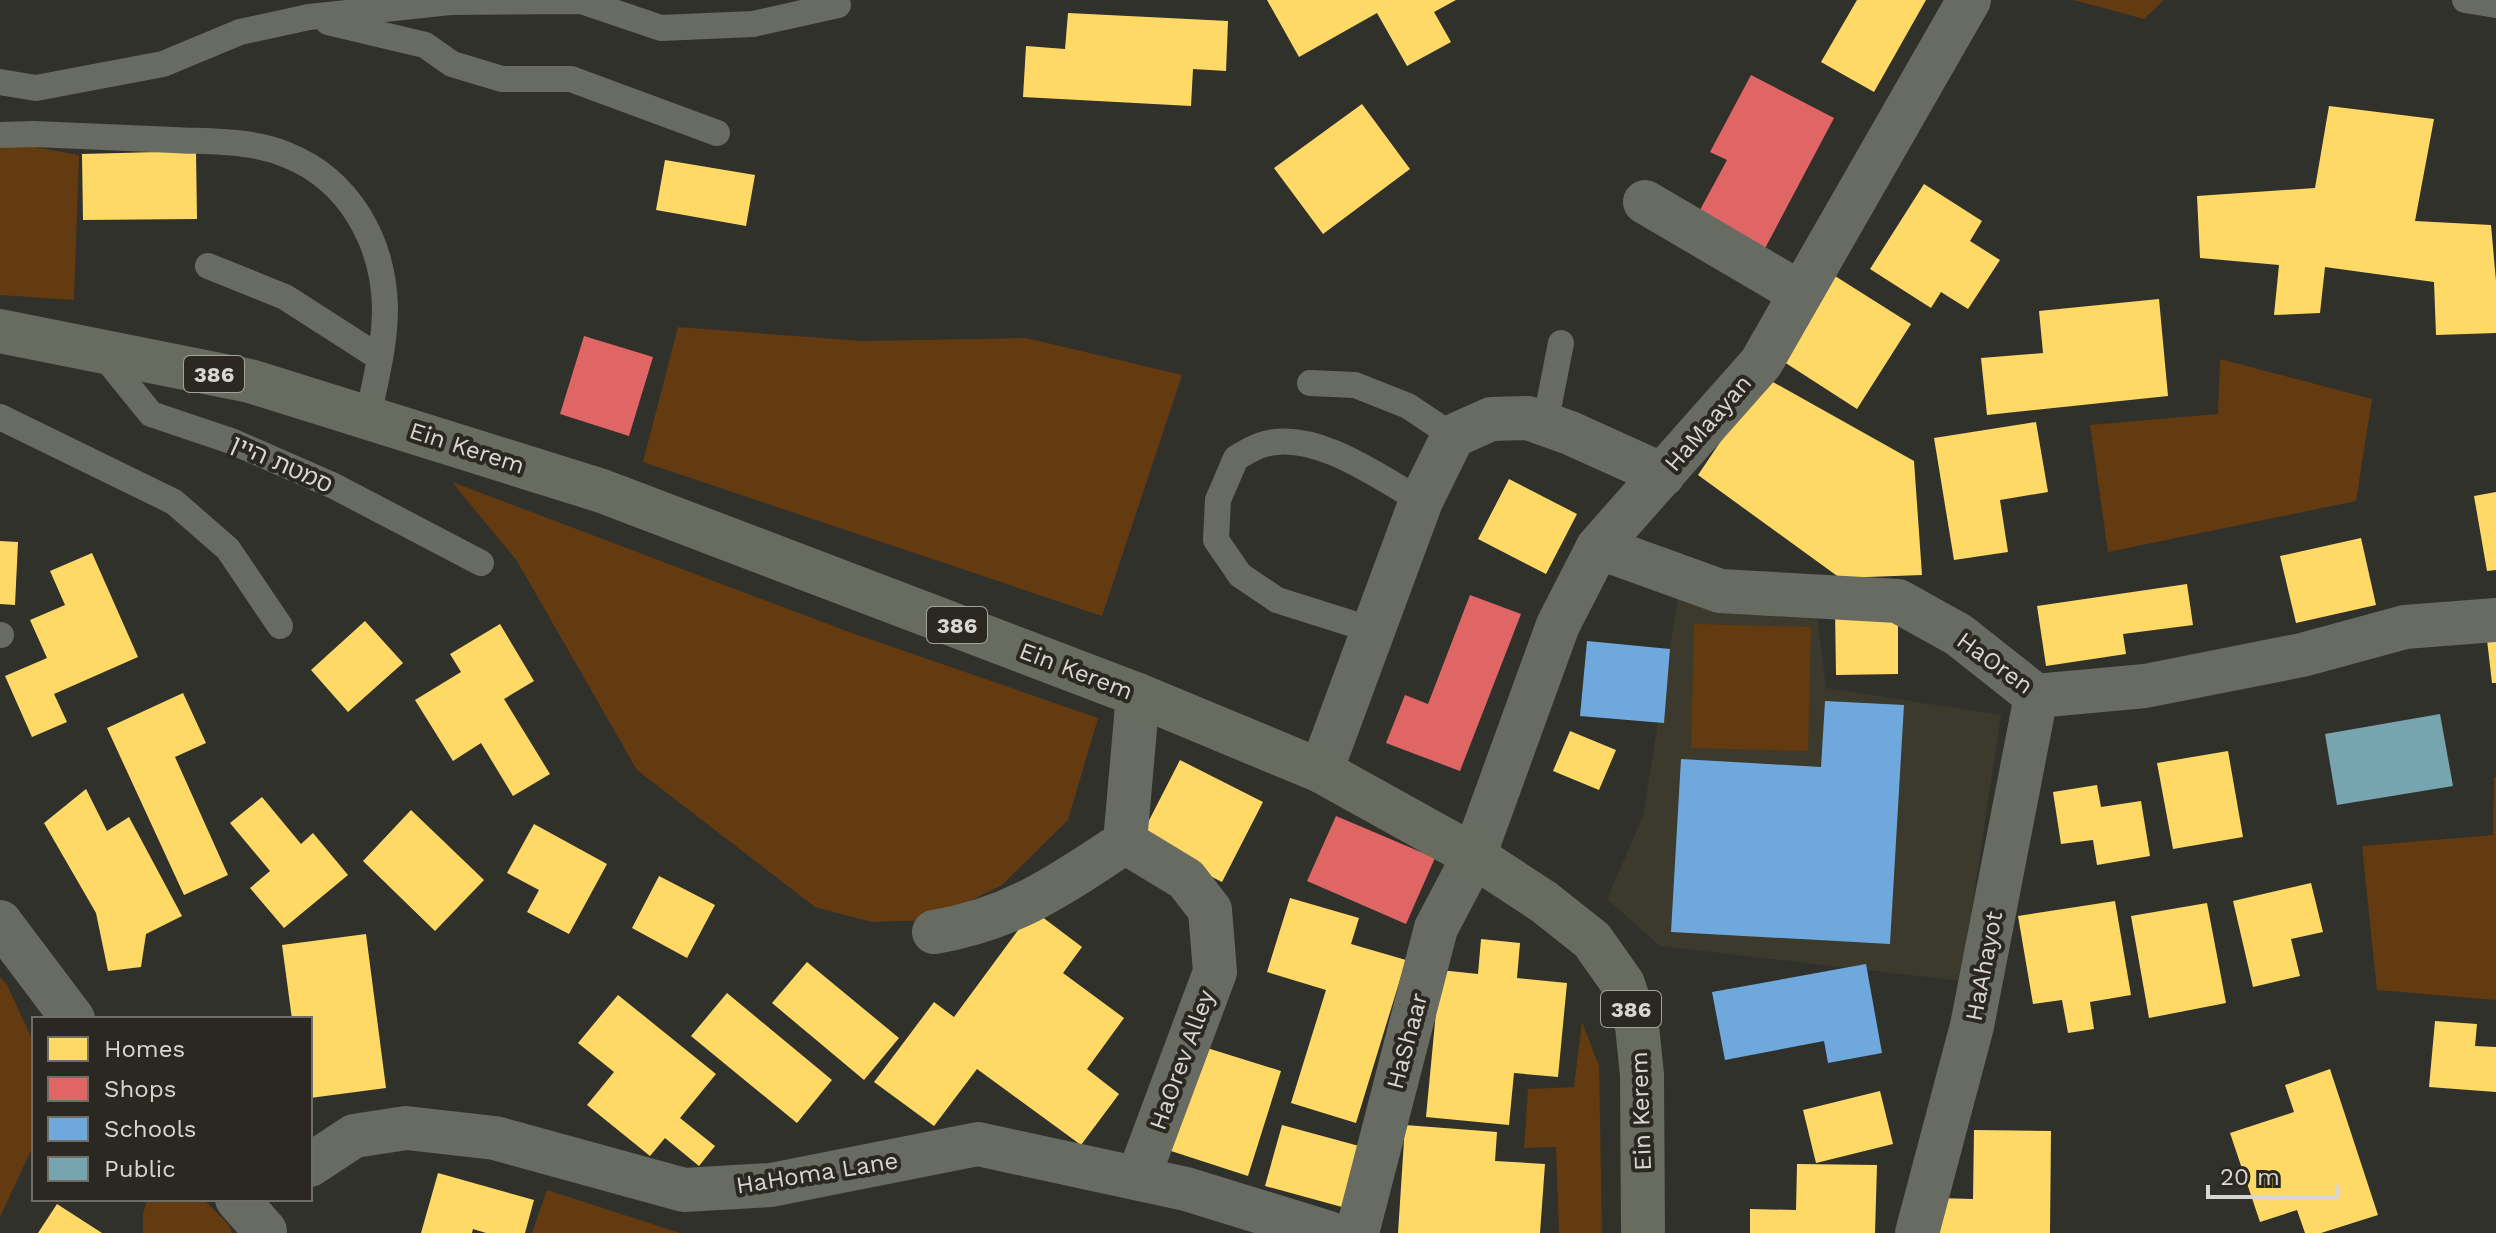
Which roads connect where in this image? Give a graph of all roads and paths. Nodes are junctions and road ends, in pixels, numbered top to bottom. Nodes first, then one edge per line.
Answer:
1 (1969, 0) edge
2 (2465, 0) edge
3 (838, 5) dead end
4 (2496, 5) edge
5 (309, 17) junction
6 (0, 82) edge
7 (717, 133) dead end
8 (0, 135) edge
9 (1645, 202) dead end
10 (208, 266) dead end
11 (1800, 293) junction
12 (0, 331) edge
13 (1561, 343) dead end
14 (100, 351) junction
15 (380, 358) junction
16 (1310, 383) dead end
17 (0, 417) edge
18 (368, 417) junction
19 (1545, 424) junction
20 (1453, 436) junction
21 (1663, 475) junction
22 (1421, 501) junction
23 (1598, 547) junction
24 (481, 563) dead end
25 (2496, 620) edge
26 (280, 626) dead end
27 (1372, 630) junction
28 (1138, 695) junction
29 (2036, 696) junction
30 (1321, 771) junction
31 (1125, 842) junction
32 (1474, 856) junction
33 (0, 922) edge
34 (934, 932) dead end
35 (71, 1017) edge
36 (312, 1164) edge
37 (1138, 1178) junction
38 (1329, 1233) edge
39 (1357, 1233) edge
40 (1643, 1233) edge
41 (1917, 1233) edge

1 - 11 street, HaMaayan
2 - 4 lane
3 - 5 lane
5 - 6 lane
5 - 7 lane
8 - 15 lane
9 - 11 street
10 - 15 lane
11 - 21 street, HaMaayan
12 - 14 main road, Ein Kerem / 386
13 - 19 lane
14 - 18 main road, Ein Kerem / 386
14 - 24 lane, סמטת היין
15 - 18 lane
16 - 20 lane
17 - 26 lane
18 - 28 main road, Ein Kerem / 386
19 - 20 street
19 - 21 street
20 - 22 street
21 - 23 street, HaMaayan
22 - 27 street
22 - 27 lane
23 - 29 street, HaOren
23 - 32 street, HaMaayan
25 - 29 street, HaOren
27 - 30 street
28 - 30 main road, Ein Kerem / 386
28 - 31 street
29 - 41 street, HaAhayot
30 - 32 main road, Ein Kerem / 386
31 - 34 street
31 - 37 street, HaOrev Alley
32 - 39 street, HaShaar
32 - 40 main road, Ein Kerem / 386
33 - 35 street
36 - 37 street, HaHoma Lane
37 - 38 street, HaHoma Lane

